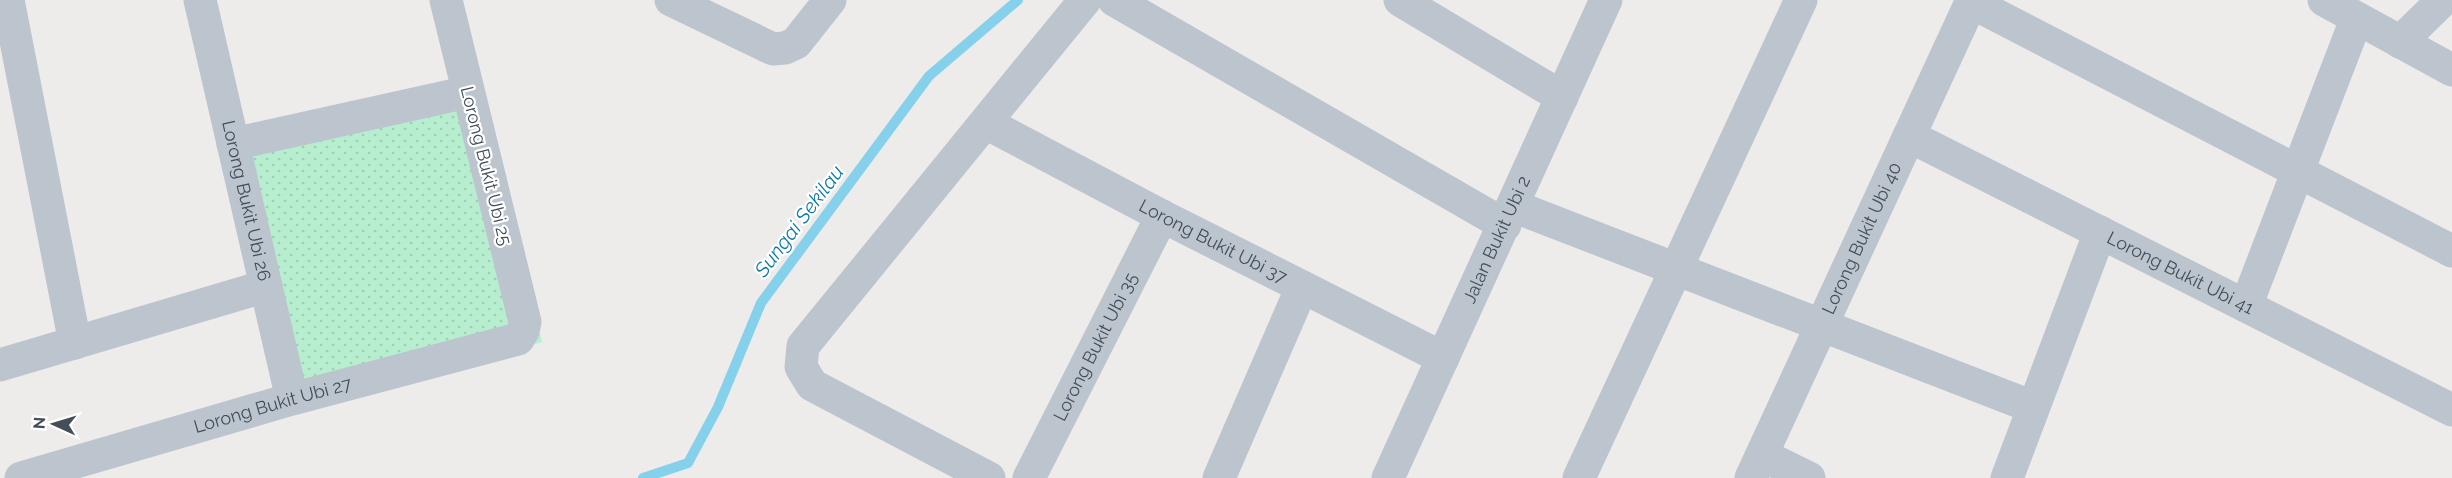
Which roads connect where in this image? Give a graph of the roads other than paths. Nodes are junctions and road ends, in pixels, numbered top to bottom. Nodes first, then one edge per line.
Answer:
1 (8, 0) edge
2 (200, 0) edge
3 (446, 0) edge
4 (671, 0) edge
5 (830, 0) edge
6 (1085, 0) edge
7 (1114, 0) edge
8 (1400, 0) edge
9 (1606, 0) edge
10 (1801, 0) edge
11 (2325, 0) edge
12 (2443, 0) edge
13 (1972, 1) edge
14 (2356, 20) junction
15 (2400, 42) junction
16 (2452, 70) edge
17 (468, 92) junction
18 (1562, 97) junction
19 (986, 123) junction
20 (1909, 136) junction
21 (233, 144) junction
22 (2297, 170) junction
23 (1509, 215) junction
24 (1162, 216) junction
25 (2100, 232) junction
26 (2452, 251) edge
27 (1675, 270) junction
28 (266, 286) junction
29 (1302, 287) junction
30 (2246, 306) junction
31 (1821, 327) junction
32 (524, 331) joint
33 (75, 343) junction
34 (1443, 358) junction
35 (0, 365) edge
36 (292, 399) junction
37 (2033, 407) junction
38 (2452, 410) edge
39 (1757, 466) edge
40 (21, 478) edge
41 (989, 478) edge
42 (1029, 478) edge
43 (1219, 478) edge
44 (1388, 478) edge
45 (1579, 478) edge
46 (1809, 478) edge
47 (2007, 478) edge

1 - 33 street
2 - 21 street, Lorong Bukit Ubi 26
3 - 17 street, Lorong Bukit Ubi 25
4 - 5 street
6 - 19 street
7 - 23 street
8 - 18 street
9 - 18 street, Jalan Bukit Ubi 2
10 - 27 street
11 - 14 street
12 - 15 street
13 - 20 street, Lorong Bukit Ubi 40
13 - 22 street
14 - 15 street
14 - 22 street
15 - 16 street
17 - 21 street
17 - 32 street, Lorong Bukit Ubi 25
18 - 23 street, Jalan Bukit Ubi 2
19 - 24 street, Lorong Bukit Ubi 37
19 - 41 street
20 - 25 street, Lorong Bukit Ubi 41
20 - 31 street, Lorong Bukit Ubi 40
21 - 28 street, Lorong Bukit Ubi 26
22 - 26 street
22 - 30 street
23 - 27 street
23 - 34 street, Jalan Bukit Ubi 2
24 - 29 street, Lorong Bukit Ubi 37
24 - 42 street, Lorong Bukit Ubi 35
25 - 30 street, Lorong Bukit Ubi 41
25 - 37 street
27 - 31 street
27 - 45 street
28 - 33 street
28 - 36 street, Lorong Bukit Ubi 26
29 - 34 street, Lorong Bukit Ubi 37
29 - 43 street
30 - 38 street, Lorong Bukit Ubi 41
31 - 37 street
31 - 39 street, Lorong Bukit Ubi 40
32 - 36 street, Lorong Bukit Ubi 27
33 - 35 street
34 - 44 street, Jalan Bukit Ubi 2
36 - 40 street, Lorong Bukit Ubi 27
37 - 47 street
39 - 46 street

